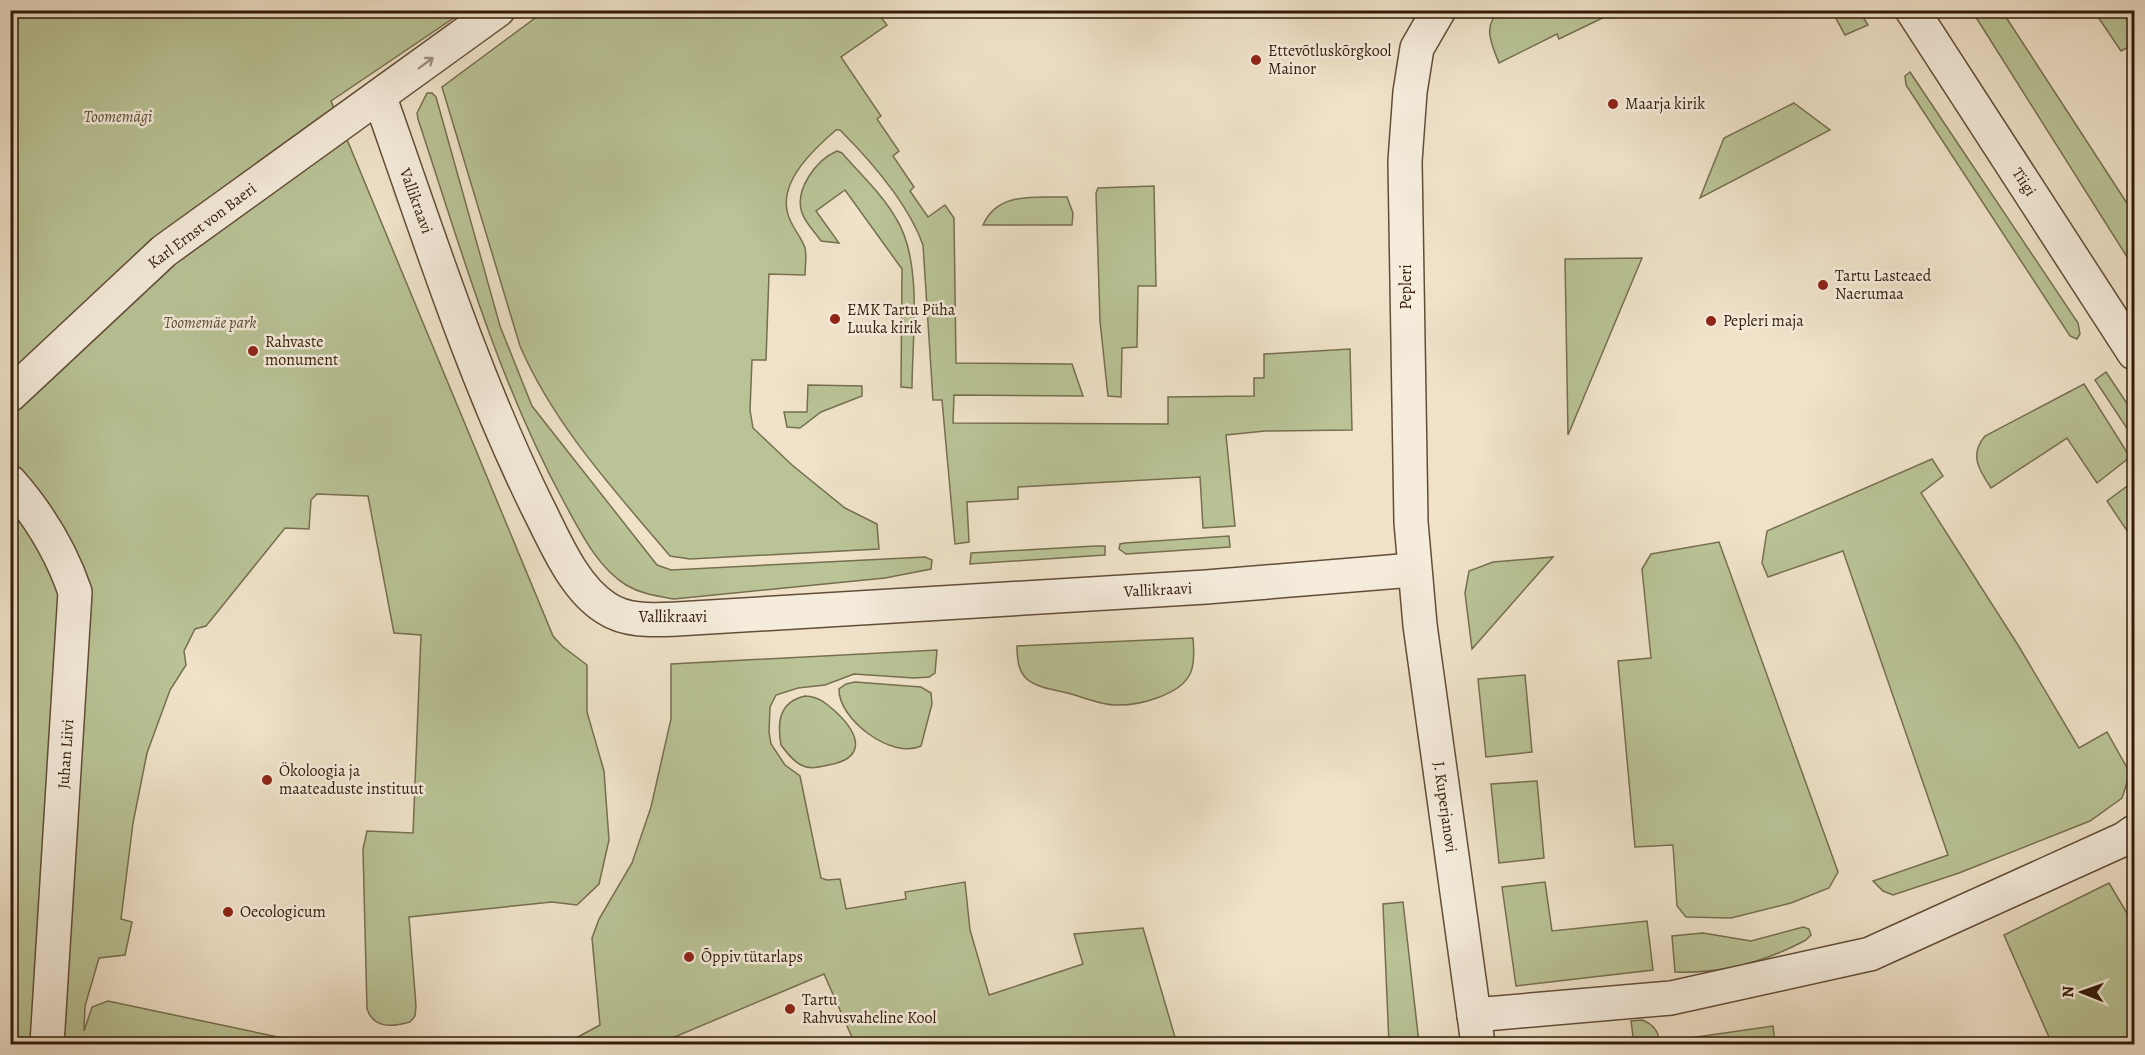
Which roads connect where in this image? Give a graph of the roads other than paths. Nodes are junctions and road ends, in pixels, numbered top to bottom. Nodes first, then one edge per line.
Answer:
1 (498, 10) edge
2 (1440, 10) edge
3 (1912, 10) edge
4 (380, 98) junction
5 (2134, 353) edge
6 (10, 395) edge
7 (10, 482) edge
8 (1413, 570) junction
9 (2134, 832) edge
10 (1476, 1030) edge
11 (47, 1044) edge

4 -> 1 street
2 - 8 street, Pepleri
3 - 5 street, Tiigi
4 - 6 street, Karl Ernst von Baeri
4 - 8 street, Vallikraavi
7 - 11 street, Juhan Liivi
8 - 10 street, J. Kuperjanovi
9 - 10 street

